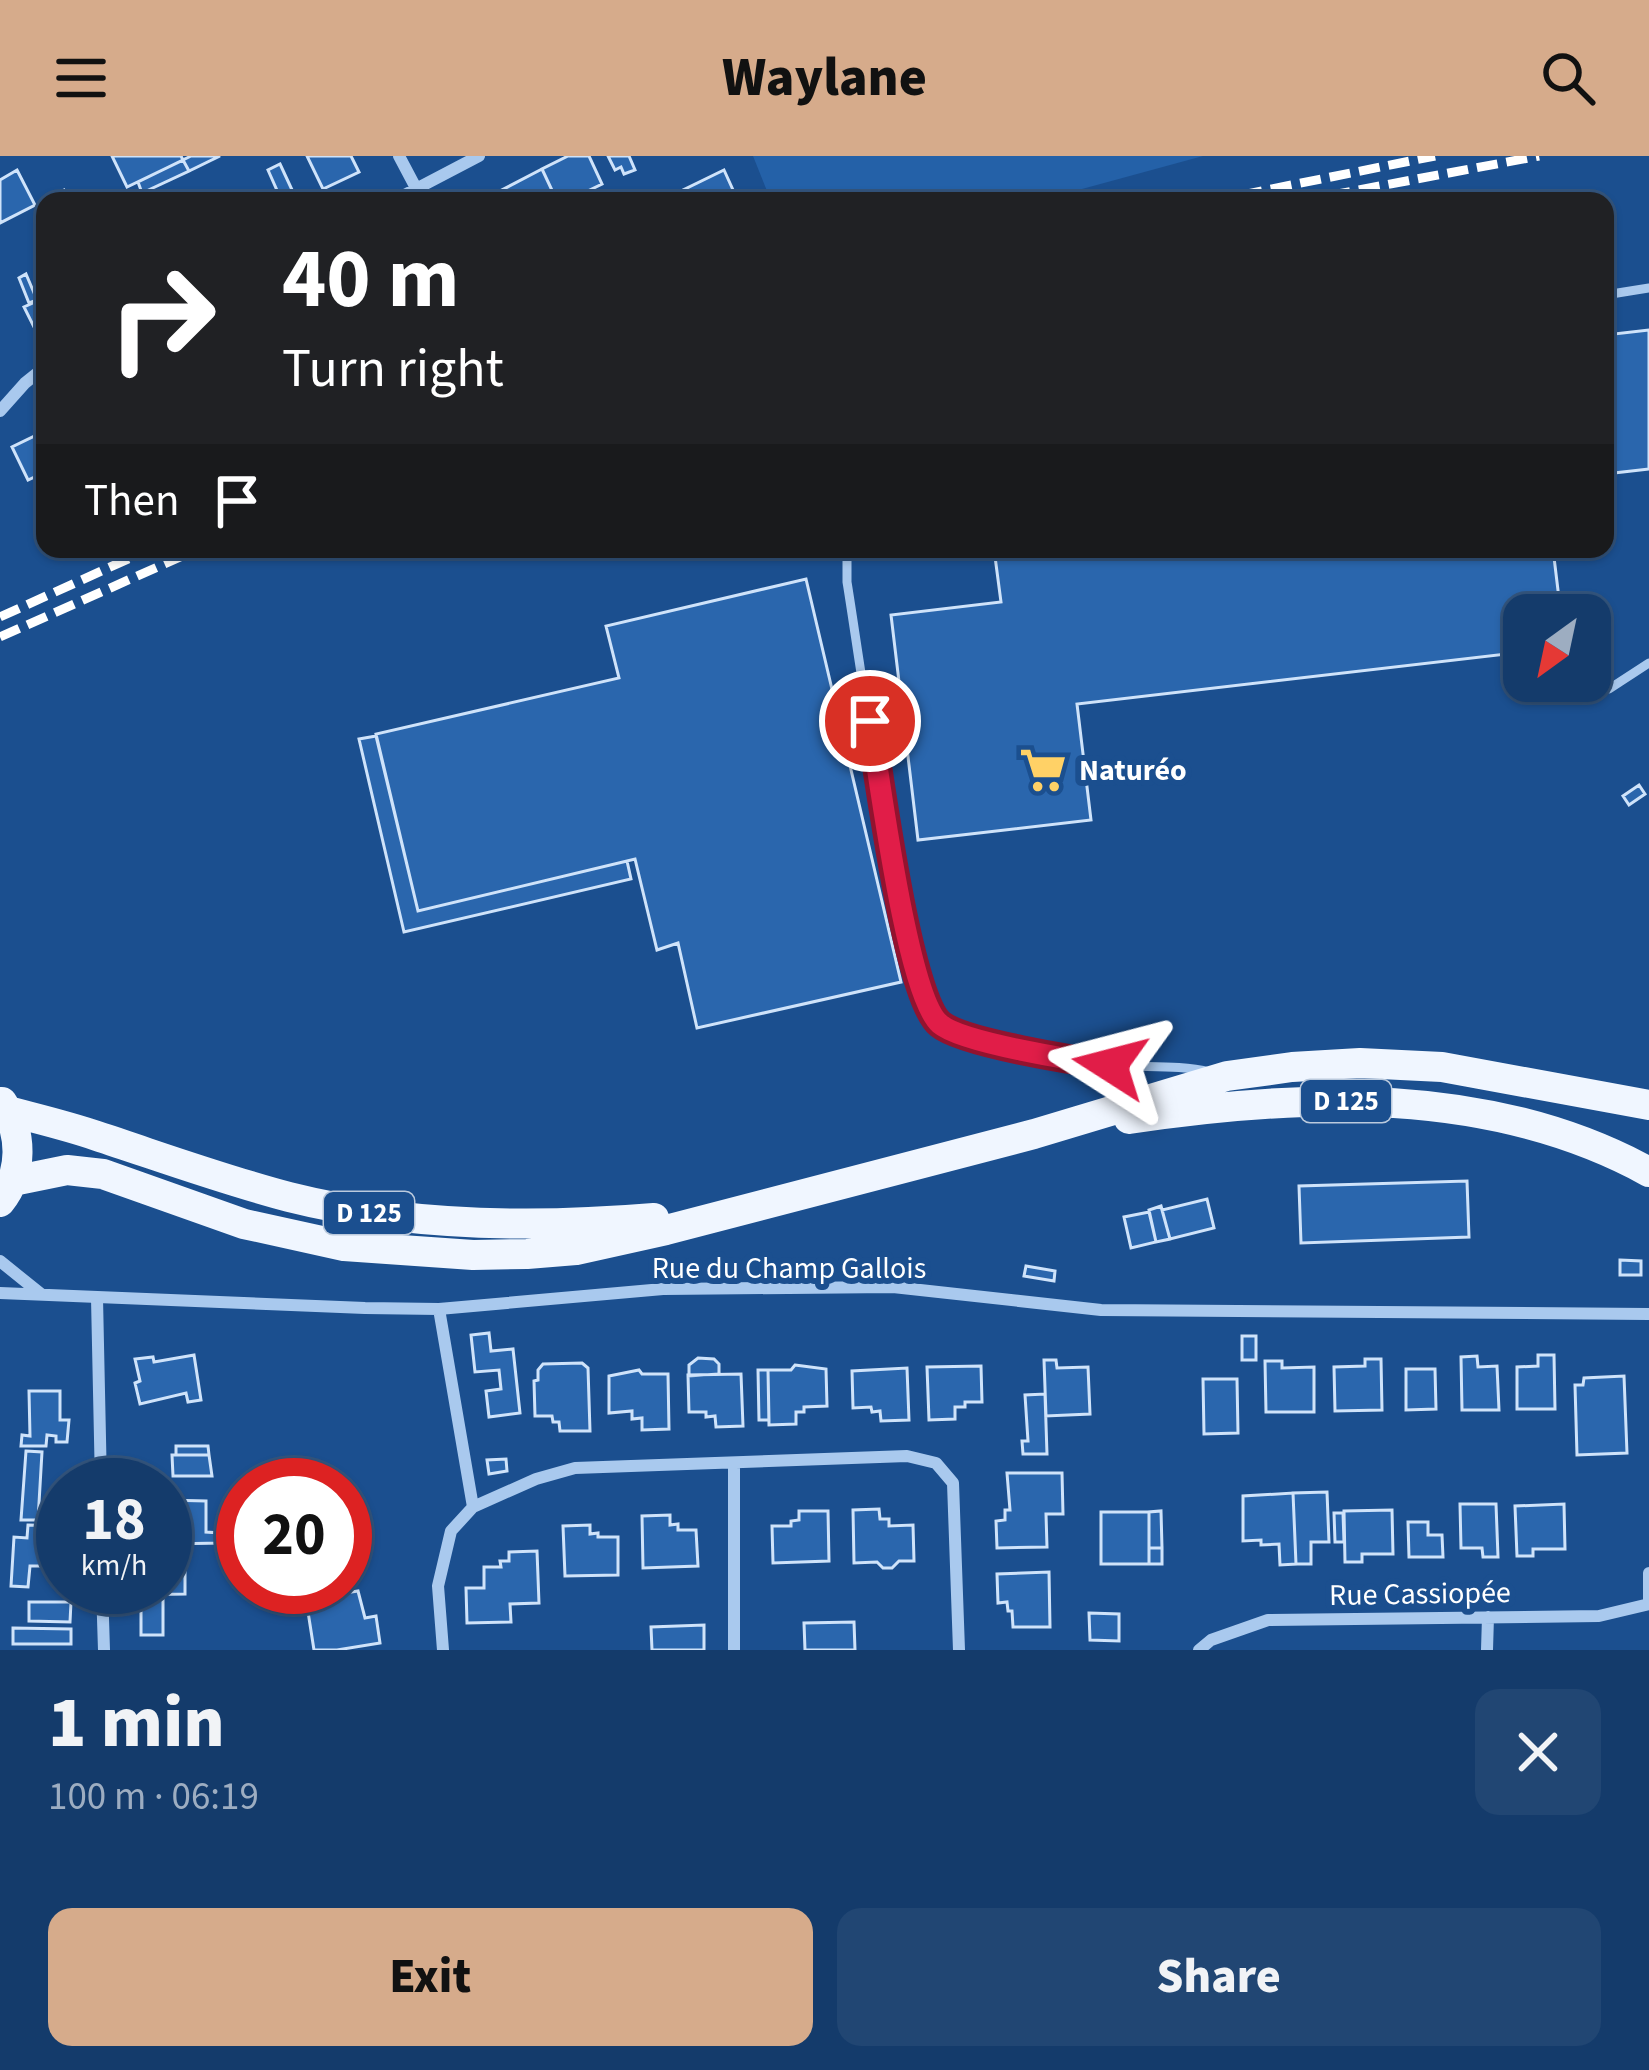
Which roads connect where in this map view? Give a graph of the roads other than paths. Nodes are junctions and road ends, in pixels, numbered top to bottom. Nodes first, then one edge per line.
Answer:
1 (399, 156) edge
2 (479, 156) edge
3 (416, 190) junction
4 (412, 192) edge
5 (1649, 288) edge
6 (1614, 294) edge
7 (36, 374) edge
8 (0, 411) edge
9 (847, 558) edge
10 (1649, 663) edge
11 (1611, 688) edge
12 (1227, 1076) junction
13 (1649, 1105) edge
14 (8, 1113) edge
15 (1034, 1134) junction
16 (1649, 1172) edge
17 (6, 1192) edge
18 (744, 1210) junction
19 (0, 1261) edge
20 (0, 1294) edge
21 (42, 1296) junction
22 (97, 1298) junction
23 (439, 1309) junction
24 (1649, 1313) edge
25 (100, 1458) edge
26 (734, 1463) junction
27 (472, 1507) junction
28 (1649, 1573) edge
29 (1649, 1604) edge
30 (103, 1614) edge
31 (1489, 1617) junction
32 (104, 1650) edge
33 (442, 1650) edge
34 (734, 1650) edge
35 (959, 1650) edge
36 (1198, 1650) edge
37 (1487, 1650) edge

1 - 3 street
2 - 3 street
3 - 4 street
5 - 6 lane
7 - 8 street
9 - 12 lane
10 - 11 lane
12 - 13 main road, D 125
12 - 15 main road, D 125
14 - 17 main road
14 - 18 main road, D 125
15 - 16 main road, D 125
15 - 18 main road, D 125
17 - 18 main road, D 125
19 - 21 street
20 - 21 street, Rue du Champ Gallois
21 - 22 street, Rue du Champ Gallois
22 - 23 street, Rue du Champ Gallois
22 - 25 street
23 - 24 street, Rue du Champ Gallois
23 - 27 street
26 - 27 street
26 - 34 street
26 - 35 street
27 - 33 street
28 - 29 street
29 - 31 street, Rue Cassiopée
30 - 32 street
31 - 36 street, Rue Cassiopée
31 - 37 street

